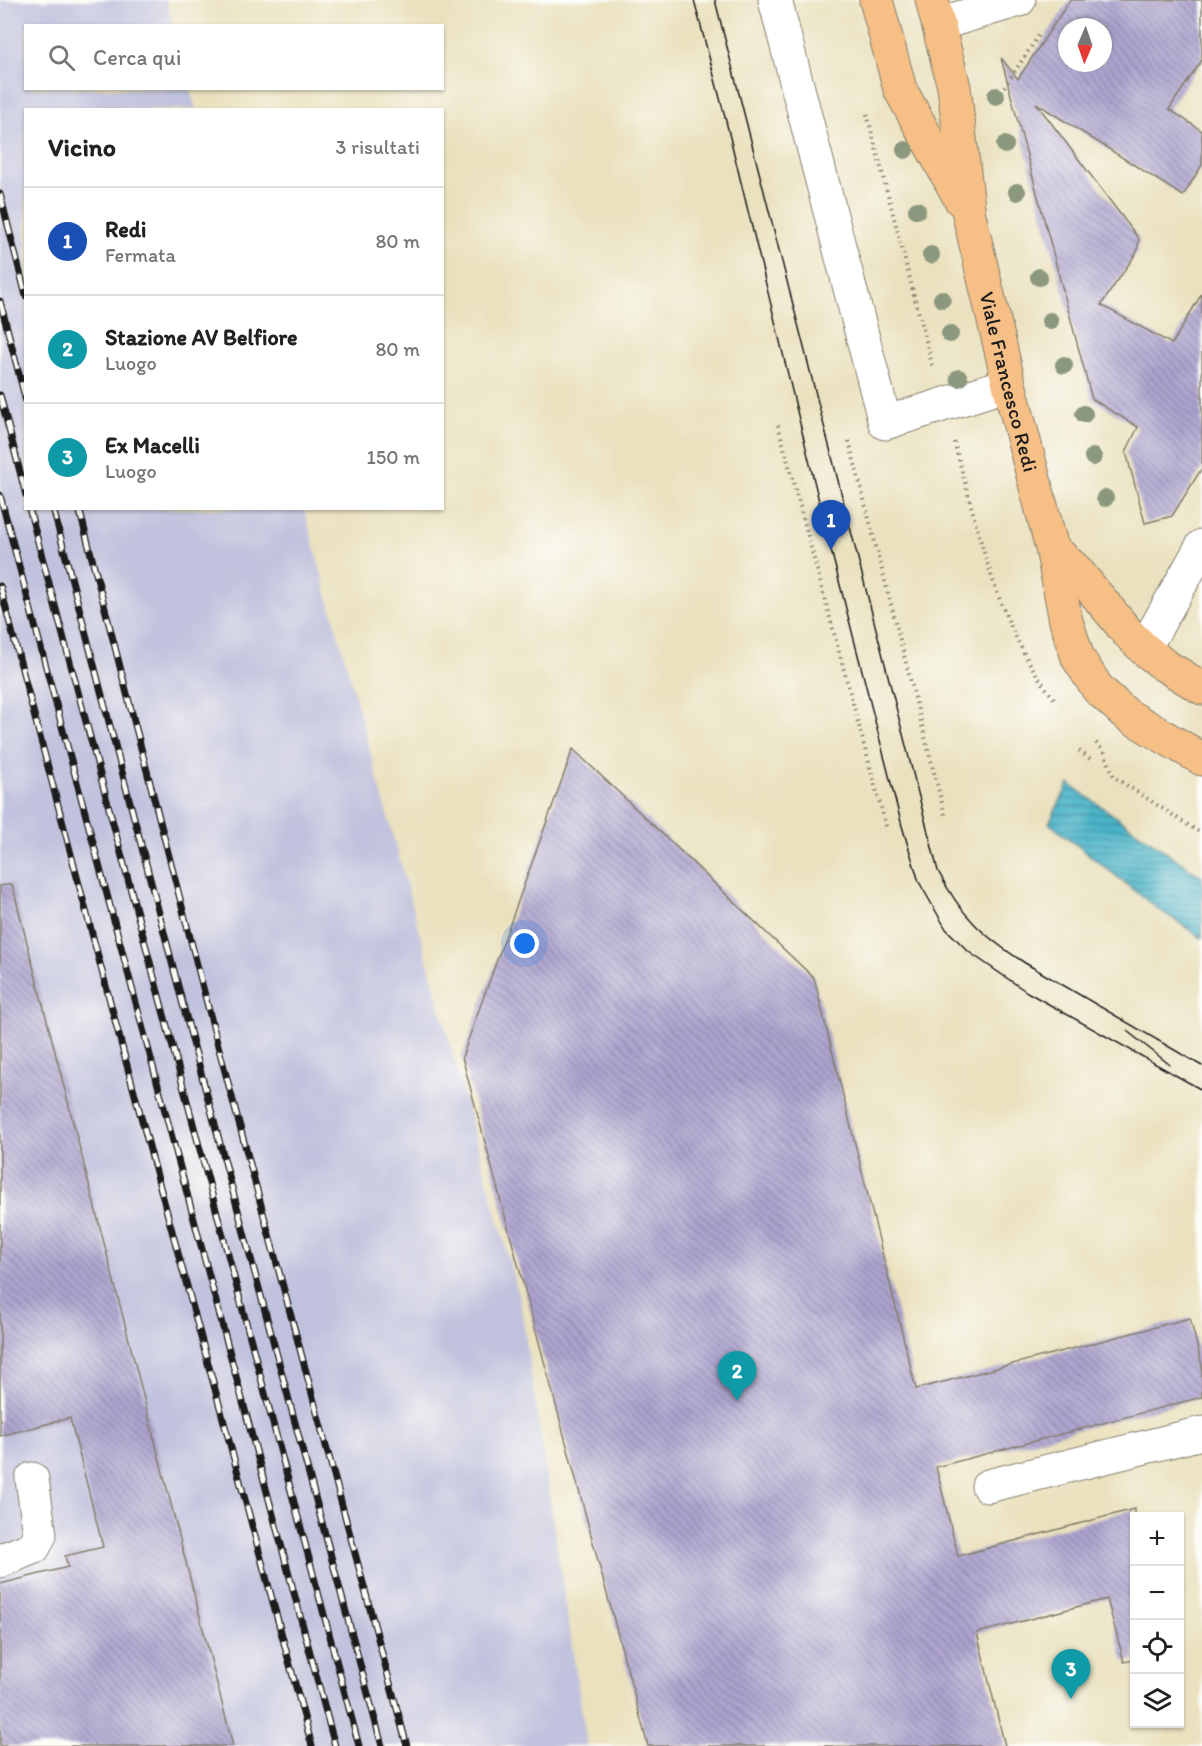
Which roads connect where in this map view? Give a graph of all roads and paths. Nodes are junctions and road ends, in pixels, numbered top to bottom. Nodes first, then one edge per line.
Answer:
1 (775, 0) edge
2 (876, 0) edge
3 (1019, 0) edge
4 (936, 12) edge
5 (1044, 27) dead end
6 (1001, 92) dead end
7 (969, 215) junction
8 (1009, 384) junction
9 (778, 426) dead end
10 (847, 433) dead end
11 (1202, 546) edge
12 (1053, 548) junction
13 (1144, 649) junction
14 (1202, 688) edge
15 (1079, 751) dead end
16 (1202, 759) edge
17 (1093, 761) dead end
18 (1114, 777) dead end
19 (945, 815) dead end
20 (887, 830) dead end
21 (1202, 834) edge
22 (1202, 1432) edge
23 (32, 1479) dead end
24 (988, 1486) dead end
25 (0, 1560) edge

1 - 8 street
2 - 7 main road, Viale Francesco Redi
3 - 4 street
4 - 7 main road, Viale Francesco Redi
5 - 6 path
7 - 8 main road, Viale Francesco Redi
8 - 12 main road, Viale Francesco Redi
9 - 20 path
10 - 19 path
11 - 13 street
12 - 13 main road
12 - 16 main road, Viale Francesco Redi
13 - 14 main road
15 - 17 path
18 - 21 path
22 - 24 street
23 - 25 street

